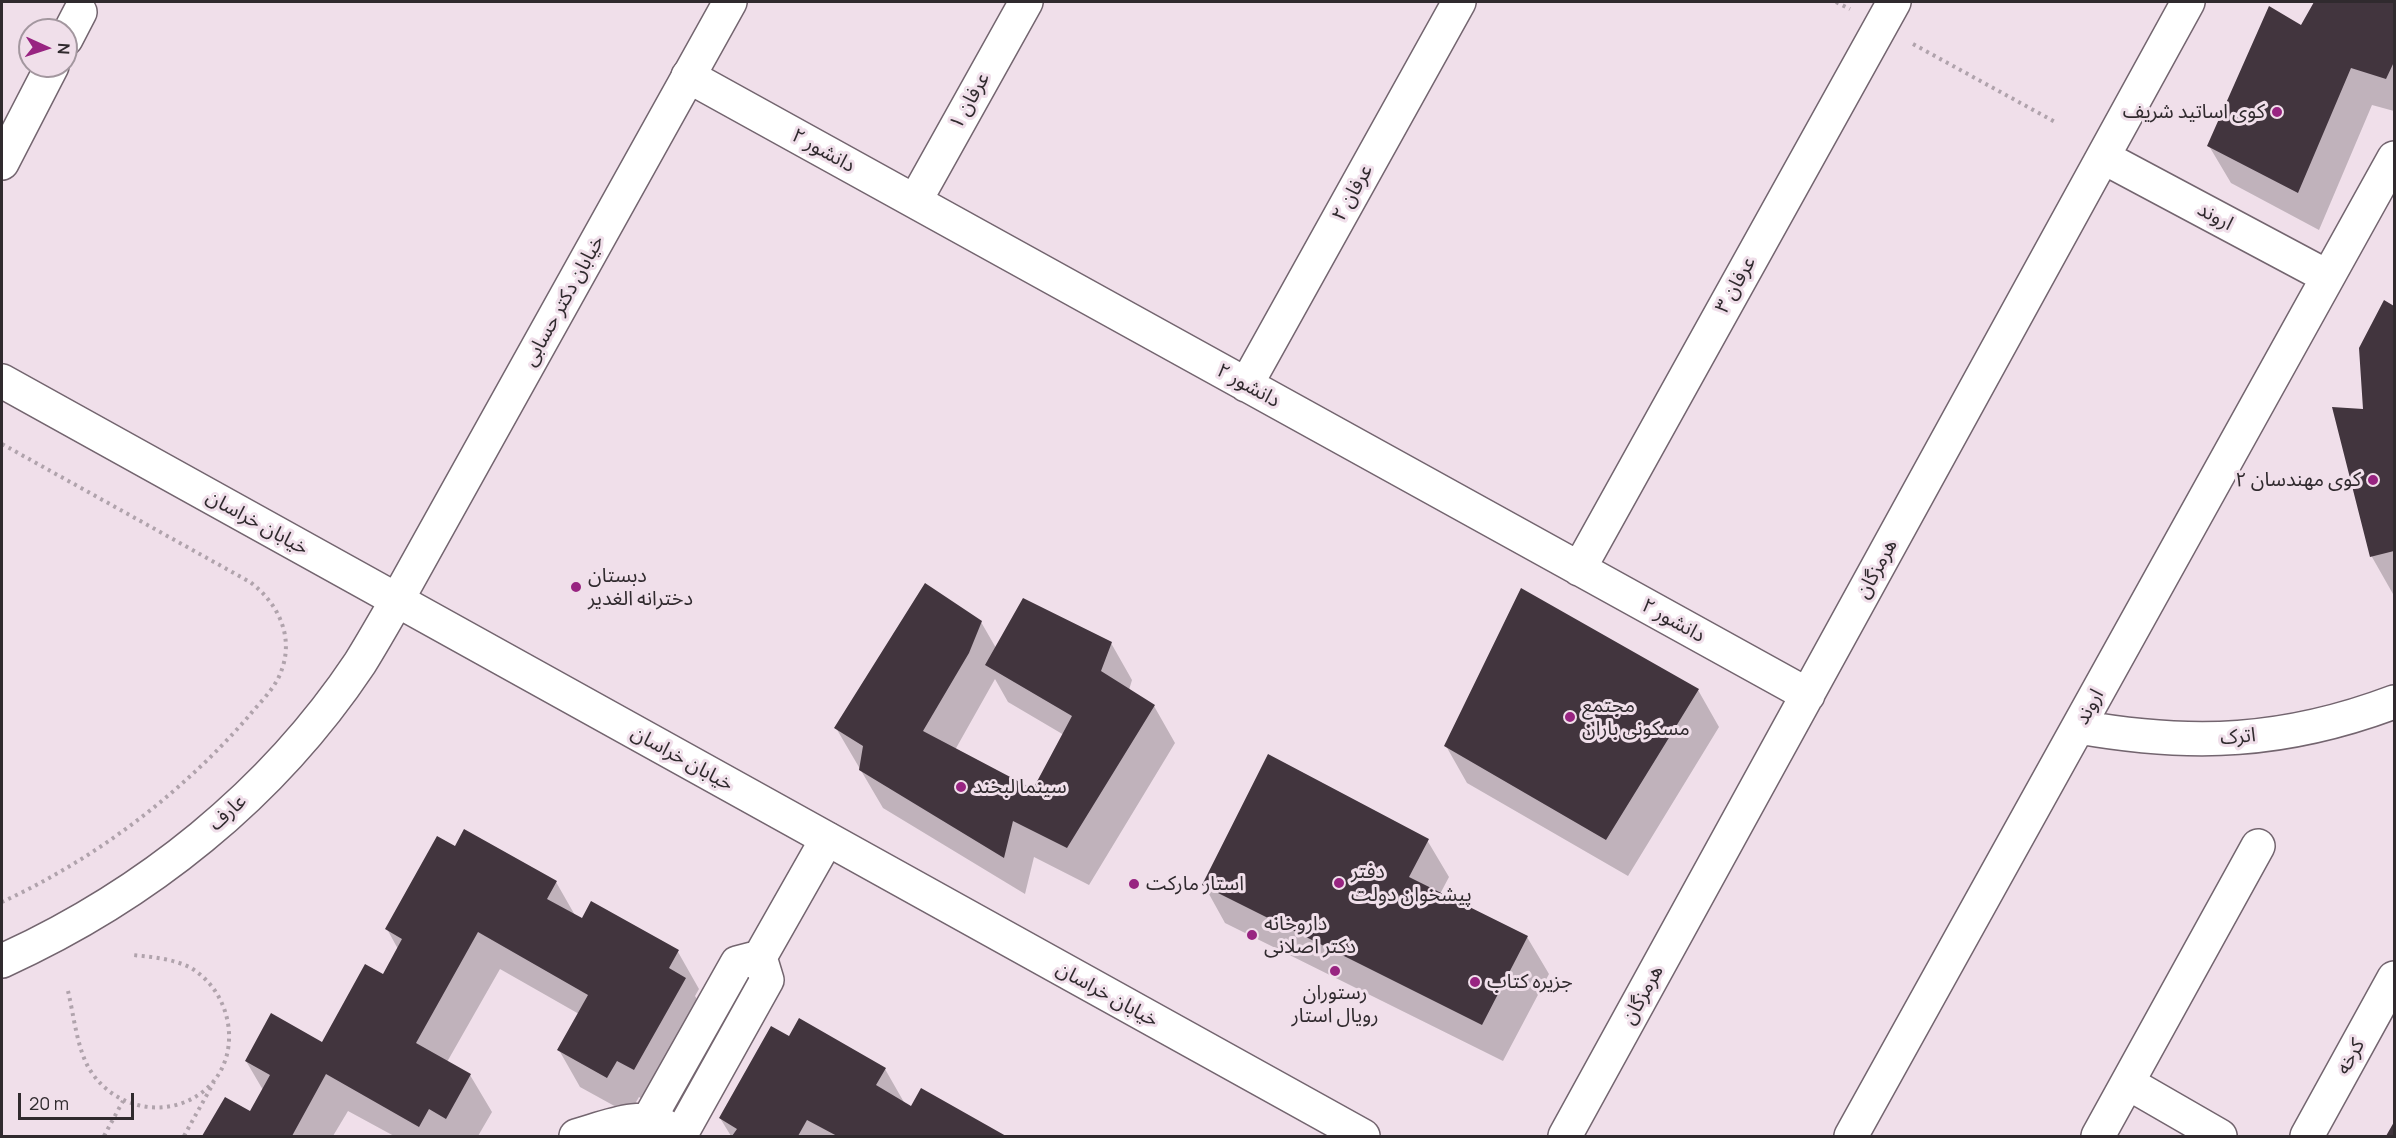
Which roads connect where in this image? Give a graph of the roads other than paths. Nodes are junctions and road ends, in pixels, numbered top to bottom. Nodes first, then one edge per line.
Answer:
1 (730, 2) edge
2 (1026, 2) edge
3 (1459, 2) edge
4 (1894, 2) edge
5 (2188, 2) edge
6 (688, 76) junction
7 (46, 78) edge
8 (2103, 157) junction
9 (2394, 158) edge
10 (2, 163) edge
11 (915, 201) junction
12 (2328, 277) junction
13 (2, 381) edge
14 (1246, 385) junction
15 (1579, 569) junction
16 (397, 600) junction
17 (1808, 695) junction
18 (2394, 702) edge
19 (2079, 728) junction
20 (827, 839) junction
21 (2258, 846) dead end
22 (760, 957) junction
23 (2, 961) edge
24 (2394, 978) edge
25 (2128, 1083) junction
26 (648, 1121) junction
27 (1344, 1132) edge
28 (576, 1137) edge
29 (678, 1137) edge
30 (1565, 1137) edge
31 (1851, 1137) edge
32 (2098, 1137) edge
33 (2220, 1137) edge
34 (2307, 1137) edge

1 - 6 street, خیابان دکتر حسابی
2 - 11 street, عرفان ۱
3 - 14 street, عرفان ۲
4 - 15 street, عرفان ۳
5 - 8 street, هرمزگان
6 - 11 street, دانشور ۲
6 - 16 street, خیابان دکتر حسابی
7 - 10 street
8 - 12 street, اروند
8 - 17 street, هرمزگان
9 - 12 street, اروند
11 - 14 street, دانشور ۲
12 - 19 street, اروند
13 - 16 street, خیابان خراسان
14 - 15 street, دانشور ۲
15 - 17 street, دانشور ۲
16 - 20 street, خیابان خراسان
16 - 23 street, عارف
17 - 30 street, هرمزگان
18 - 19 street, اترک
19 - 31 street, اروند
20 - 22 street
20 - 27 street, خیابان خراسان
21 - 25 street
22 - 26 street
22 - 29 street
24 - 34 street, کرخه
25 - 32 street
25 - 33 street
26 - 28 street
26 - 29 street

